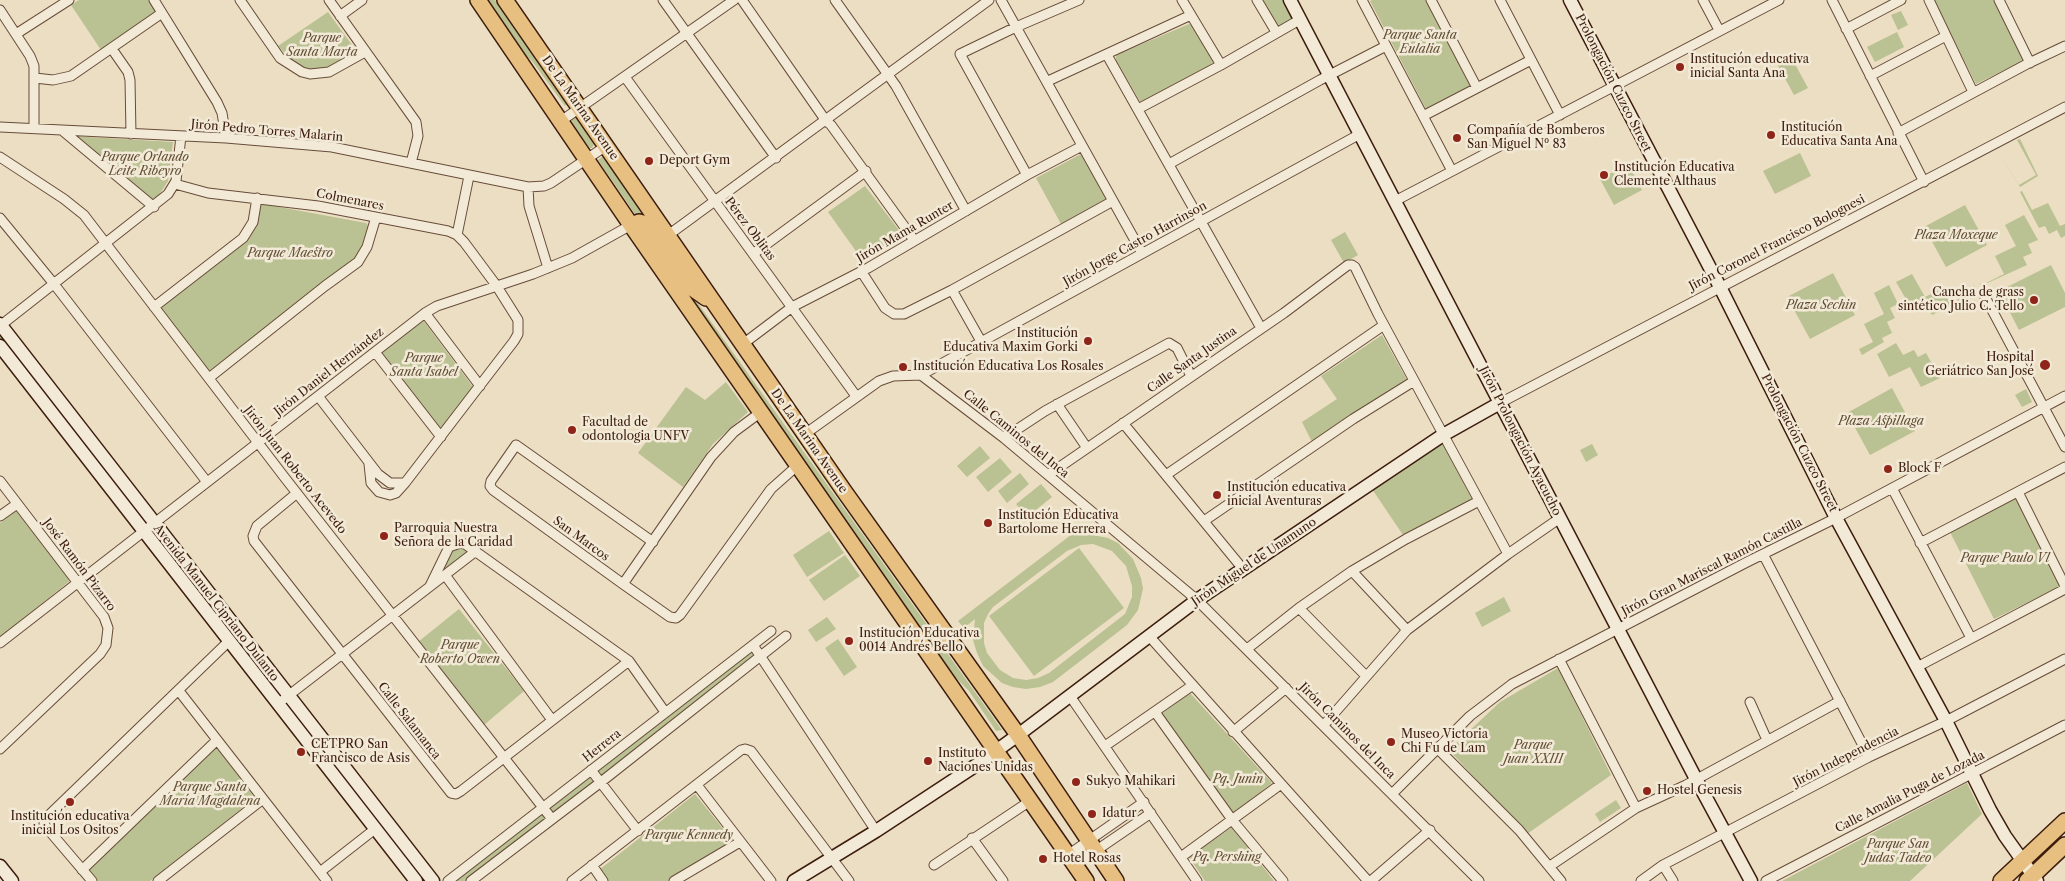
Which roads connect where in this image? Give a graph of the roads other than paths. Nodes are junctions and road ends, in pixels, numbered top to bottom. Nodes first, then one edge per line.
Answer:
1 (70, 0) edge
2 (154, 0) edge
3 (240, 0) edge
4 (329, 0) edge
5 (362, 0) edge
6 (478, 0) edge
7 (505, 0) edge
8 (664, 0) edge
9 (734, 0) edge
10 (742, 0) edge
11 (835, 0) edge
12 (990, 0) edge
13 (1001, 0) edge
14 (1079, 0) edge
15 (1182, 0) edge
16 (1257, 0) edge
17 (1290, 0) edge
18 (1362, 0) edge
19 (1431, 0) edge
20 (1500, 0) edge
21 (1570, 0) edge
22 (1703, 0) edge
23 (1779, 0) edge
24 (1832, 0) edge
25 (1900, 0) edge
26 (1929, 0) edge
27 (1999, 0) edge
28 (0, 10) edge
29 (162, 13) junction
30 (340, 16) junction
31 (1190, 16) junction
32 (1300, 19) junction
33 (1016, 27) junction
34 (1846, 29) junction
35 (1719, 30) junction
36 (1276, 32) junction
37 (16, 34) junction
38 (687, 34) junction
39 (1946, 36) junction
40 (1386, 46) junction
41 (2065, 46) edge
42 (112, 49) junction
43 (365, 52) junction
44 (1107, 55) junction
45 (1531, 60) junction
46 (2030, 63) junction
47 (1221, 65) junction
48 (889, 75) junction
49 (1329, 75) junction
50 (1870, 76) junction
51 (625, 77) junction
52 (35, 78) junction
53 (1048, 81) junction
54 (1614, 86) junction
55 (1477, 88) junction
56 (1973, 92) junction
57 (2065, 107) edge
58 (580, 108) junction
59 (1138, 109) junction
60 (1560, 115) junction
61 (1423, 116) junction
62 (561, 121) junction
63 (826, 121) junction
64 (0, 127) edge
65 (34, 128) junction
66 (62, 130) junction
67 (1898, 133) junction
68 (131, 134) junction
69 (1360, 134) junction
70 (181, 136) junction
71 (226, 138) junction
72 (606, 146) junction
73 (1082, 146) junction
74 (0, 157) edge
75 (776, 158) junction
76 (587, 159) junction
77 (411, 163) junction
78 (1169, 164) junction
79 (866, 172) junction
80 (1452, 172) junction
81 (1027, 175) junction
82 (469, 176) junction
83 (1924, 182) junction
84 (175, 184) junction
85 (528, 187) junction
86 (257, 198) junction
87 (1113, 201) junction
88 (1395, 201) junction
89 (714, 202) junction
90 (154, 207) junction
91 (966, 211) junction
92 (376, 217) junction
93 (0, 218) edge
94 (1200, 221) junction
95 (631, 225) junction
96 (457, 235) junction
97 (667, 236) junction
98 (914, 240) junction
99 (105, 244) junction
100 (1142, 253) junction
101 (753, 254) junction
102 (548, 268) junction
103 (861, 271) junction
104 (54, 284) junction
105 (496, 285) junction
106 (1720, 287) junction
107 (952, 290) junction
108 (1984, 295) dead end
109 (715, 305) junction
110 (154, 307) junction
111 (792, 307) junction
112 (425, 313) junction
113 (0, 325) edge
114 (1384, 325) junction
115 (1261, 328) junction
116 (982, 343) junction
117 (742, 344) junction
118 (0, 346) edge
119 (375, 352) junction
120 (921, 376) junction
121 (1192, 376) junction
122 (209, 378) junction
123 (1414, 381) junction
124 (480, 386) junction
125 (318, 396) junction
126 (856, 396) junction
127 (2065, 396) edge
128 (1500, 403) junction
129 (1057, 404) junction
130 (2044, 407) junction
131 (761, 412) junction
132 (1122, 423) junction
133 (805, 434) junction
134 (1443, 436) junction
135 (441, 437) junction
136 (1004, 438) junction
137 (259, 443) junction
138 (1087, 448) junction
139 (2065, 448) edge
140 (369, 464) junction
141 (798, 465) junction
142 (2065, 467) edge
143 (1048, 475) junction
144 (1166, 475) junction
145 (0, 481) edge
146 (207, 482) junction
147 (405, 483) junction
148 (1892, 488) junction
149 (2018, 492) junction
150 (297, 493) junction
151 (1479, 501) junction
152 (17, 504) junction
153 (0, 516) edge
154 (1560, 518) junction
155 (1836, 518) junction
156 (1204, 521) junction
157 (149, 528) junction
158 (653, 542) junction
159 (1920, 543) junction
160 (476, 551) junction
161 (1508, 554) junction
162 (1763, 554) junction
163 (1243, 569) junction
164 (1352, 571) junction
165 (445, 575) junction
166 (78, 582) junction
167 (623, 584) junction
168 (430, 586) junction
169 (2065, 587) edge
170 (1197, 600) junction
171 (1299, 608) junction
172 (393, 614) junction
173 (1618, 628) junction
174 (1407, 630) junction
175 (771, 631) dead end
176 (786, 636) dead end
177 (1149, 636) junction
178 (1971, 638) junction
179 (229, 641) junction
180 (0, 643) edge
181 (754, 645) junction
182 (1247, 649) junction
183 (342, 654) junction
184 (761, 656) junction
185 (1559, 659) junction
186 (2065, 659) edge
187 (628, 661) junction
188 (1917, 667) junction
189 (1366, 676) junction
190 (1192, 685) junction
191 (1286, 688) junction
192 (179, 691) junction
193 (289, 696) junction
194 (1070, 696) junction
195 (1840, 701) junction
196 (1750, 702) dead end
197 (278, 704) junction
198 (665, 712) junction
199 (1155, 712) junction
200 (552, 720) junction
201 (1946, 721) junction
202 (1324, 725) junction
203 (2065, 725) edge
204 (1234, 732) junction
205 (0, 735) edge
206 (1018, 735) junction
207 (217, 740) junction
208 (1767, 740) junction
209 (3, 746) edge
210 (1105, 746) junction
211 (1437, 748) junction
212 (995, 751) junction
213 (1869, 757) junction
214 (504, 758) junction
215 (591, 770) junction
216 (1973, 774) junction
217 (1696, 779) junction
218 (601, 782) junction
219 (1281, 784) junction
220 (696, 785) junction
221 (1392, 793) junction
222 (263, 799) junction
223 (1030, 801) junction
224 (1144, 802) junction
225 (542, 808) junction
226 (1636, 808) junction
227 (1151, 813) junction
228 (552, 820) junction
229 (1233, 820) junction
230 (2065, 821) edge
231 (375, 829) junction
232 (1430, 830) junction
233 (638, 831) junction
234 (876, 831) junction
235 (1725, 833) junction
236 (972, 838) junction
237 (740, 842) junction
238 (2065, 845) edge
239 (1092, 846) junction
240 (1181, 857) junction
241 (832, 859) junction
242 (1071, 860) junction
243 (2021, 861) junction
244 (592, 865) junction
245 (934, 865) dead end
246 (1663, 865) junction
247 (0, 866) edge
248 (1550, 866) junction
249 (82, 870) junction
250 (320, 872) junction
251 (2032, 879) edge
252 (12, 881) edge
253 (92, 881) edge
254 (158, 881) edge
255 (327, 881) edge
256 (416, 881) edge
257 (433, 881) edge
258 (448, 881) edge
259 (471, 881) edge
260 (572, 881) edge
261 (603, 881) edge
262 (674, 881) edge
263 (771, 881) edge
264 (794, 881) edge
265 (850, 881) edge
266 (1003, 881) edge
267 (1086, 881) edge
268 (1116, 881) edge
269 (1197, 881) edge
270 (1283, 881) edge
271 (1370, 881) edge
272 (1479, 881) edge
273 (1562, 881) edge
274 (1640, 881) edge
275 (1673, 881) edge
276 (1752, 881) edge
277 (1766, 881) edge
278 (2001, 881) edge

1 - 37 street
2 - 29 street
3 - 43 street
4 - 30 street
5 - 30 street
6 - 62 main road, De La Marina Avenue
7 - 58 main road, De La Marina Avenue
8 - 38 street
9 - 38 street
10 - 63 street
11 - 48 street
12 - 48 street
13 - 33 street
14 - 33 street
15 - 31 street
16 - 36 street
17 - 32 street, Jirón Prolongación Ayacucho
18 - 40 street
19 - 55 street
20 - 45 street
21 - 54 street, Prolongación Cuzco Street
22 - 35 street
23 - 35 street
24 - 34 street
25 - 34 street
26 - 39 street
27 - 46 street
28 - 37 street
29 - 42 street
29 - 71 street
30 - 43 street
31 - 44 street
31 - 47 street
32 - 36 street
32 - 49 street, Jirón Prolongación Ayacucho
33 - 53 street
33 - 81 street
34 - 50 street
35 - 54 street
36 - 47 street
37 - 52 street
38 - 51 street
38 - 75 street
39 - 50 street
39 - 56 street
40 - 49 street
40 - 61 street
41 - 46 street
42 - 52 street
42 - 68 street
43 - 77 street
44 - 53 street
44 - 59 street
45 - 55 street
45 - 60 street
46 - 56 street
47 - 59 street
48 - 63 street
48 - 91 street
49 - 69 street, Jirón Prolongación Ayacucho
49 - 78 street
50 - 67 street
51 - 58 street
51 - 89 street, Pérez Oblitas
52 - 65 street
53 - 73 street
54 - 60 street
54 - 106 street, Prolongación Cuzco Street
55 - 61 street
56 - 67 street
57 - 83 street, Jirón Coronel Francisco Bolognesi
58 - 62 street
58 - 72 main road, De La Marina Avenue
59 - 78 street
60 - 80 street
61 - 80 street
62 - 76 main road, De La Marina Avenue
63 - 75 street
63 - 79 street
64 - 65 street, Jirón Pedro Torres Malarin
65 - 66 street, Jirón Pedro Torres Malarin
66 - 68 street, Jirón Pedro Torres Malarin
66 - 90 street
67 - 83 street
68 - 70 street, Jirón Pedro Torres Malarin
69 - 88 street, Jirón Prolongación Ayacucho
69 - 94 street, Jirón Jorge Castro Harrinson
70 - 71 street, Jirón Pedro Torres Malarin
70 - 84 street
71 - 77 street, Jirón Pedro Torres Malarin
72 - 76 street, Jirón Pedro Torres Malarin
72 - 97 main road, De La Marina Avenue
73 - 81 street, Jirón Mama Runter
73 - 87 street
74 - 99 street, Jirón Juan Roberto Acevedo
75 - 89 street
76 - 85 street, Jirón Pedro Torres Malarin
76 - 95 main road, De La Marina Avenue
77 - 82 street, Jirón Pedro Torres Malarin
78 - 94 street
79 - 98 street
79 - 101 street
80 - 88 street
81 - 91 street, Jirón Mama Runter
82 - 85 street, Jirón Pedro Torres Malarin
82 - 96 street
83 - 106 street, Jirón Coronel Francisco Bolognesi
84 - 86 street, Colmenares
84 - 90 street
85 - 102 street
86 - 92 street, Colmenares
86 - 110 street
87 - 100 street
87 - 107 street
88 - 128 street, Jirón Prolongación Ayacucho
89 - 97 street
89 - 101 street, Pérez Oblitas
90 - 99 street
91 - 98 street, Jirón Mama Runter
92 - 96 street, Colmenares
92 - 122 street
93 - 104 street
94 - 100 street, Jirón Jorge Castro Harrinson
94 - 115 street
95 - 102 street, Jirón Daniel Hernández
95 - 109 main road
95 - 131 main road, De La Marina Avenue
96 - 105 street
97 - 109 main road, De La Marina Avenue
98 - 103 street, Jirón Mama Runter
99 - 104 street
99 - 110 street, Jirón Juan Roberto Acevedo
100 - 116 street, Jirón Jorge Castro Harrinson
101 - 111 street, Pérez Oblitas
102 - 105 street, Jirón Daniel Hernández
103 - 107 street
103 - 111 street, Jirón Mama Runter
104 - 113 street
104 - 146 street
105 - 112 street, Jirón Daniel Hernández
105 - 124 street
106 - 128 street, Jirón Coronel Francisco Bolognesi
106 - 155 street, Prolongación Cuzco Street
107 - 116 street
108 - 130 street
109 - 117 main road, De La Marina Avenue
110 - 122 street, Jirón Juan Roberto Acevedo
111 - 117 street, Jirón Mama Runter
111 - 126 street, Pérez Oblitas
112 - 119 street, Jirón Daniel Hernández
112 - 124 street
113 - 157 street, Avenida Manuel Cipriano Dulanto
114 - 115 street, Calle Santa Justina
114 - 123 street
114 - 144 street
115 - 121 street, Calle Santa Justina
116 - 120 street, Jirón Jorge Castro Harrinson
117 - 133 main road, De La Marina Avenue
118 - 157 street, Avenida Manuel Cipriano Dulanto
119 - 125 street, Jirón Daniel Hernández
119 - 135 street
120 - 126 street
120 - 136 street, Calle Caminos del Inca
121 - 129 street
121 - 132 street, Calle Santa Justina
122 - 137 street, Jirón Juan Roberto Acevedo
123 - 134 street
123 - 156 street
124 - 135 street
125 - 137 street, Jirón Daniel Hernández
125 - 140 street
126 - 133 street
127 - 130 street, Jirón Gran Mariscal Ramón Castilla
128 - 134 street, Jirón Miguel de Unamuno
128 - 154 street, Jirón Prolongación Ayacucho
129 - 136 street
129 - 138 street
130 - 139 street
130 - 148 street, Jirón Gran Mariscal Ramón Castilla
131 - 141 main road, De La Marina Avenue
131 - 158 street
132 - 138 street, Calle Santa Justina
132 - 144 street
133 - 206 main road, De La Marina Avenue
134 - 151 street
134 - 163 street, Jirón Miguel de Unamuno
135 - 147 street
136 - 143 street, Calle Caminos del Inca
137 - 146 street, Jirón Daniel Hernández
137 - 150 street, Jirón Juan Roberto Acevedo
138 - 143 street, Calle Santa Justina
140 - 147 street
140 - 147 street
141 - 167 street, San Marcos
141 - 212 main road, De La Marina Avenue
142 - 149 street
143 - 170 street, Calle Caminos del Inca
144 - 156 street
145 - 152 street, José Ramón Pizarro
146 - 157 street, Jirón Daniel Hernández
148 - 155 street, Jirón Gran Mariscal Ramón Castilla
148 - 159 street
149 - 159 street
149 - 169 street
150 - 172 street, Jirón Juan Roberto Acevedo
150 - 183 street, Calle Salamanca
151 - 161 street
151 - 164 street
152 - 153 street
152 - 166 street, José Ramón Pizarro
154 - 161 street
154 - 173 street, Jirón Prolongación Ayacucho
155 - 162 street, Jirón Gran Mariscal Ramón Castilla
155 - 188 street, Prolongación Cuzco Street
156 - 163 street
157 - 166 street, Jirón Daniel Hernández
157 - 179 street, Avenida Manuel Cipriano Dulanto
157 - 193 street, Avenida Manuel Cipriano Dulanto
158 - 167 street
158 - 167 street, San Marcos
159 - 178 street
160 - 165 street
160 - 168 street
160 - 187 street
161 - 174 street
162 - 173 street, Jirón Gran Mariscal Ramón Castilla
162 - 195 street
163 - 170 street, Jirón Miguel de Unamuno
164 - 171 street
164 - 174 street
165 - 168 street
165 - 200 street
166 - 180 street, Jirón Daniel Hernández
166 - 209 street, José Ramón Pizarro
168 - 172 street
169 - 178 street
170 - 177 street, Jirón Miguel de Unamuno
170 - 182 street, Jirón Caminos del Inca
171 - 182 street
171 - 189 street
172 - 183 street
172 - 214 street, Jirón Juan Roberto Acevedo
173 - 185 street, Jirón Gran Mariscal Ramón Castilla
173 - 217 street, Jirón Prolongación Ayacucho
174 - 189 street
175 - 181 street, Herrera
176 - 184 street
177 - 190 street
177 - 194 street, Jirón Miguel de Unamuno
178 - 188 street
179 - 192 street
179 - 197 street, Avenida Manuel Cipriano Dulanto
181 - 184 street
181 - 198 street, Herrera
182 - 191 street, Jirón Caminos del Inca
183 - 193 street
183 - 214 street, Calle Salamanca
184 - 218 street
184 - 234 street
185 - 211 street, Jirón Gran Mariscal Ramón Castilla
185 - 226 street
186 - 201 street, Jirón Independencia
187 - 198 street
187 - 200 street, Calle Salamanca
188 - 201 street, Prolongación Cuzco Street
189 - 202 street
190 - 199 street
190 - 204 street
191 - 202 street, Jirón Caminos del Inca
191 - 204 street
192 - 207 street
192 - 249 street
193 - 197 street
193 - 257 street, Avenida Manuel Cipriano Dulanto
194 - 206 street, Jirón Miguel de Unamuno
194 - 210 street
195 - 208 street
195 - 213 street
196 - 208 street
197 - 231 street, Avenida Manuel Cipriano Dulanto
198 - 215 street, Herrera
199 - 210 street
199 - 229 street
200 - 214 street, Calle Salamanca
201 - 213 street, Jirón Independencia
201 - 216 street, Prolongación Cuzco Street
202 - 221 street, Jirón Caminos del Inca
203 - 216 street, Calle Amalia Puga de Lozada
204 - 219 street
205 - 209 street
206 - 212 street, Jirón Miguel de Unamuno
206 - 239 main road, De La Marina Avenue
207 - 222 street
207 - 249 street
208 - 217 street
210 - 224 street
211 - 221 street, Jirón Gran Mariscal Ramón Castilla
211 - 248 street
212 - 223 main road, De La Marina Avenue
212 - 234 street, Jirón Miguel de Unamuno
213 - 235 street, Jirón Independencia
214 - 225 street, Jirón Juan Roberto Acevedo
215 - 218 street
215 - 225 street, Herrera
216 - 243 street, Prolongación Cuzco Street
216 - 277 street, Calle Amalia Puga de Lozada
217 - 226 street
217 - 235 street, Jirón Prolongación Ayacucho
218 - 228 street
218 - 233 street
219 - 229 street
219 - 271 street
220 - 233 street
220 - 237 street
220 - 241 street
221 - 232 street, Jirón Caminos del Inca
222 - 250 street
222 - 254 street
223 - 236 street
223 - 242 main road, De La Marina Avenue
224 - 227 street
224 - 239 street
225 - 228 street, Jirón Juan Roberto Acevedo
225 - 258 street, Herrera
226 - 248 street
227 - 239 street
227 - 240 street
228 - 259 street
229 - 240 street
229 - 270 street
230 - 243 main road
231 - 250 street
231 - 256 street, Avenida Manuel Cipriano Dulanto
232 - 271 street
232 - 272 street, Jirón Caminos del Inca
233 - 244 street
234 - 241 street, Jirón Miguel de Unamuno
235 - 246 street, Jirón Independencia
235 - 276 street, Jirón Prolongación Ayacucho
236 - 245 street
236 - 266 street
237 - 262 street
237 - 263 street
238 - 251 main road
239 - 242 street
239 - 268 main road, De La Marina Avenue
240 - 269 street
241 - 264 street, Jirón Miguel de Unamuno
241 - 265 street
242 - 267 main road, De La Marina Avenue
243 - 251 street, Prolongación Cuzco Street
243 - 278 main road
244 - 260 street
244 - 261 street
246 - 274 street, Jirón Independencia
246 - 275 street
247 - 252 street
248 - 273 street
249 - 253 street
250 - 255 street

